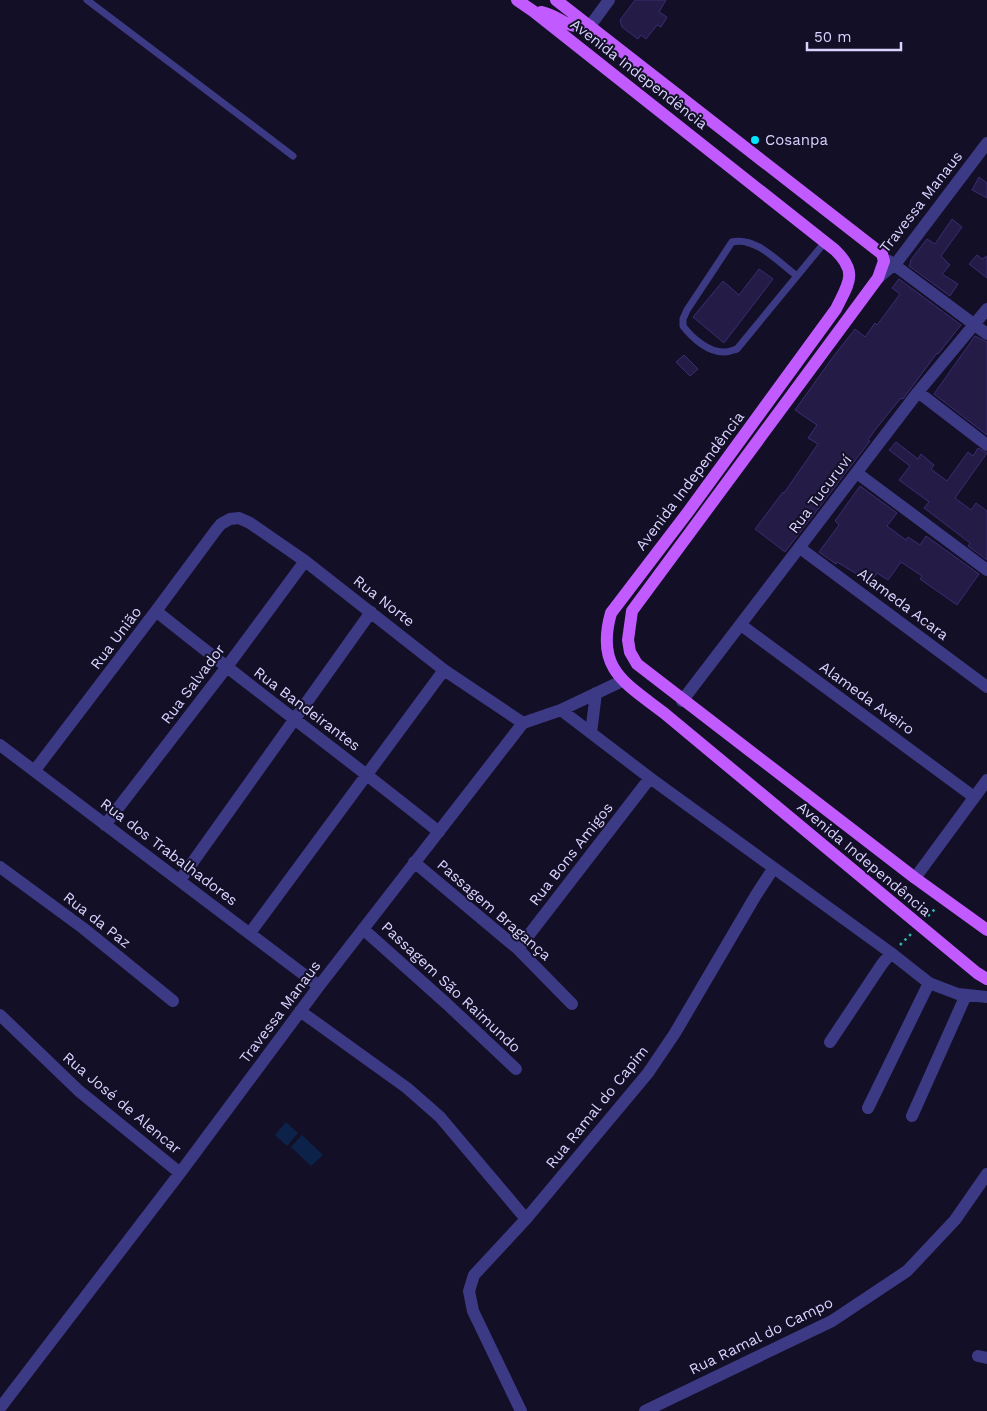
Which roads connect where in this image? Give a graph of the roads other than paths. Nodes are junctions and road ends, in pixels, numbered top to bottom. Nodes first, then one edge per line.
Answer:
1 (86, 0) edge
2 (517, 0) edge
3 (556, 0) edge
4 (609, 0) edge
5 (533, 11) junction
6 (590, 26) junction
7 (987, 143) edge
8 (293, 156) dead end
9 (825, 242) junction
10 (882, 254) junction
11 (894, 266) junction
12 (797, 276) junction
13 (878, 278) junction
14 (987, 309) edge
15 (974, 325) junction
16 (987, 334) edge
17 (918, 392) junction
18 (987, 445) edge
19 (857, 473) junction
20 (221, 524) joint
21 (800, 548) junction
22 (305, 561) junction
23 (987, 570) edge
24 (156, 612) junction
25 (371, 612) junction
26 (741, 626) junction
27 (226, 668) junction
28 (444, 670) junction
29 (622, 681) junction
30 (987, 686) edge
31 (596, 693) junction
32 (682, 701) junction
33 (561, 710) junction
34 (294, 720) junction
35 (523, 723) junction
36 (591, 733) junction
37 (0, 745) edge
38 (35, 770) junction
39 (366, 773) junction
40 (650, 778) junction
41 (987, 780) edge
42 (974, 797) junction
43 (105, 825) junction
44 (439, 832) junction
45 (414, 862) junction
46 (0, 867) edge
47 (773, 869) junction
48 (914, 878) junction
49 (180, 880) junction
50 (363, 929) junction
51 (987, 930) edge
52 (250, 933) junction
53 (518, 949) junction
54 (891, 953) junction
55 (987, 979) edge
56 (929, 983) junction
57 (319, 986) junction
58 (966, 995) junction
59 (987, 997) edge
60 (173, 1001) dead end
61 (572, 1004) dead end
62 (300, 1011) junction
63 (0, 1015) edge
64 (830, 1042) dead end
65 (516, 1069) dead end
66 (868, 1108) dead end
67 (912, 1116) dead end
68 (180, 1173) junction
69 (987, 1174) edge
70 (526, 1218) junction
71 (0, 1408) edge
72 (521, 1411) edge
73 (646, 1411) edge

1 - 8 lane
2 - 5 main road, Avenida Independência
3 - 6 main road, Avenida Independência
4 - 6 street
5 - 6 main road
5 - 9 main road, Avenida Independência
6 - 10 main road, Avenida Independência
7 - 11 street, Travessa Manaus
9 - 12 lane
9 - 29 main road, Avenida Independência
10 - 11 street
10 - 13 main road, Avenida Independência
11 - 13 street, Travessa Manaus
11 - 15 street
12 - 12 lane
13 - 32 main road, Avenida Independência
14 - 15 street, Rua Tucuruví
15 - 16 street
15 - 17 street, Rua Tucuruví
17 - 18 street
17 - 19 street, Rua Tucuruví
19 - 21 street, Rua Tucuruví
19 - 23 street
20 - 22 street, Rua Norte
20 - 24 street, Rua União
21 - 26 street, Rua Tucuruví
21 - 30 street, Alameda Acara
22 - 25 street, Rua Norte
22 - 27 street, Rua Salvador
24 - 27 street, Rua Bandeirantes
24 - 38 street, Rua União
25 - 28 street, Rua Norte
25 - 34 street
26 - 32 street, Rua Tucuruví
26 - 42 street, Alameda Aveiro
27 - 34 street, Rua Bandeirantes
27 - 43 street, Rua Salvador
28 - 35 street, Rua Norte
28 - 39 street
29 - 31 street
29 - 55 main road, Avenida Independência
31 - 33 street
31 - 36 street
32 - 48 main road, Avenida Independência
33 - 35 street
33 - 36 street
34 - 39 street, Rua Bandeirantes
34 - 49 street
35 - 44 street, Travessa Manaus
36 - 40 street
37 - 38 street, Rua dos Trabalhadores
38 - 43 street, Rua dos Trabalhadores
39 - 44 street, Rua Bandeirantes
39 - 52 street
40 - 47 street
40 - 53 street, Rua Bons Amigos
41 - 42 street
42 - 48 street
43 - 49 street, Rua dos Trabalhadores
44 - 45 street, Travessa Manaus
45 - 50 street, Travessa Manaus
45 - 53 street, Passagem Bragança
46 - 60 street, Rua da Paz
47 - 54 street
47 - 70 street, Rua Ramal do Capim
48 - 51 main road, Avenida Independência
49 - 52 street, Rua dos Trabalhadores
50 - 57 street, Travessa Manaus
50 - 65 street, Passagem São Raimundo
52 - 57 street, Rua dos Trabalhadores
53 - 61 street, Passagem Bragança
54 - 56 street
54 - 64 street
56 - 58 street
56 - 66 street
57 - 62 street, Travessa Manaus
58 - 59 street
58 - 67 street
62 - 68 street, Travessa Manaus
62 - 70 street
63 - 68 street, Rua José de Alencar
68 - 71 street, Travessa Manaus
69 - 73 street, Rua Ramal do Campo
70 - 72 street, Rua Ramal do Capim

